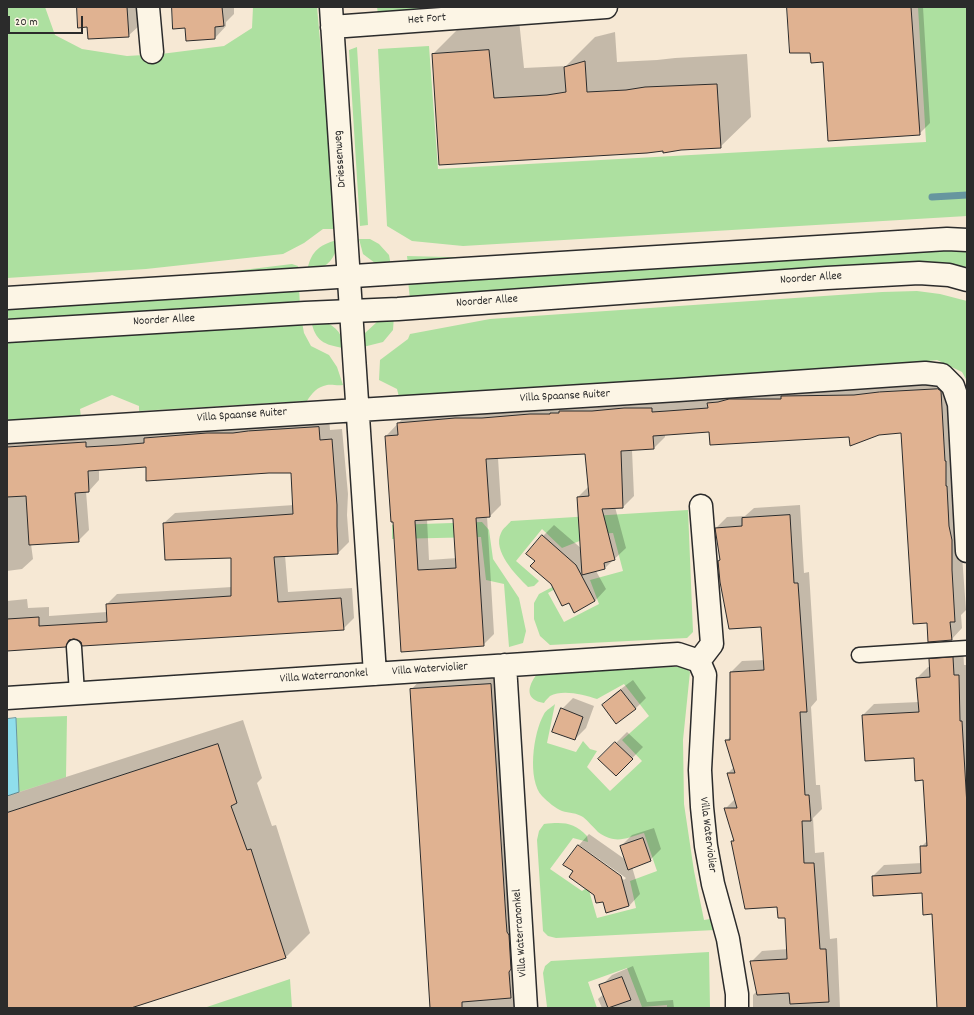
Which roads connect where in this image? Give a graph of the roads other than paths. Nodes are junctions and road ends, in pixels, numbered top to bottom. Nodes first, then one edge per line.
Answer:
1 (148, 7) edge
2 (606, 7) edge
3 (569, 8) edge
4 (332, 17) edge
5 (152, 52) dead end
6 (967, 240) edge
7 (349, 276) junction
8 (967, 280) edge
9 (7, 298) edge
10 (351, 311) junction
11 (7, 331) edge
12 (358, 409) junction
13 (7, 432) edge
14 (701, 506) dead end
15 (967, 551) edge
16 (74, 647) dead end
17 (967, 648) edge
18 (859, 655) dead end
19 (699, 661) junction
20 (504, 665) junction
21 (375, 674) junction
22 (77, 693) junction
23 (7, 698) edge
24 (526, 1008) edge
25 (737, 1008) edge

1 - 5 street
2 - 3 street, Het Fort
3 - 4 street, Het Fort
4 - 7 street, Driessenweg
6 - 7 street
7 - 9 street
7 - 10 street, Driessenweg
8 - 10 street, Noorder Allee
10 - 11 street, Noorder Allee
10 - 12 street, Villa Waterranonkel
12 - 13 street, Villa Spaanse Ruiter
12 - 15 street, Villa Spaanse Ruiter
12 - 21 street, Villa Waterranonkel
14 - 19 street
16 - 22 lane
17 - 18 lane
19 - 20 street, Villa Waterviolier
19 - 25 street, Villa Waterviolier
20 - 21 street, Villa Waterviolier
20 - 24 street, Villa Waterranonkel
21 - 22 street, Villa Waterranonkel
22 - 23 street, Villa Waterranonkel

